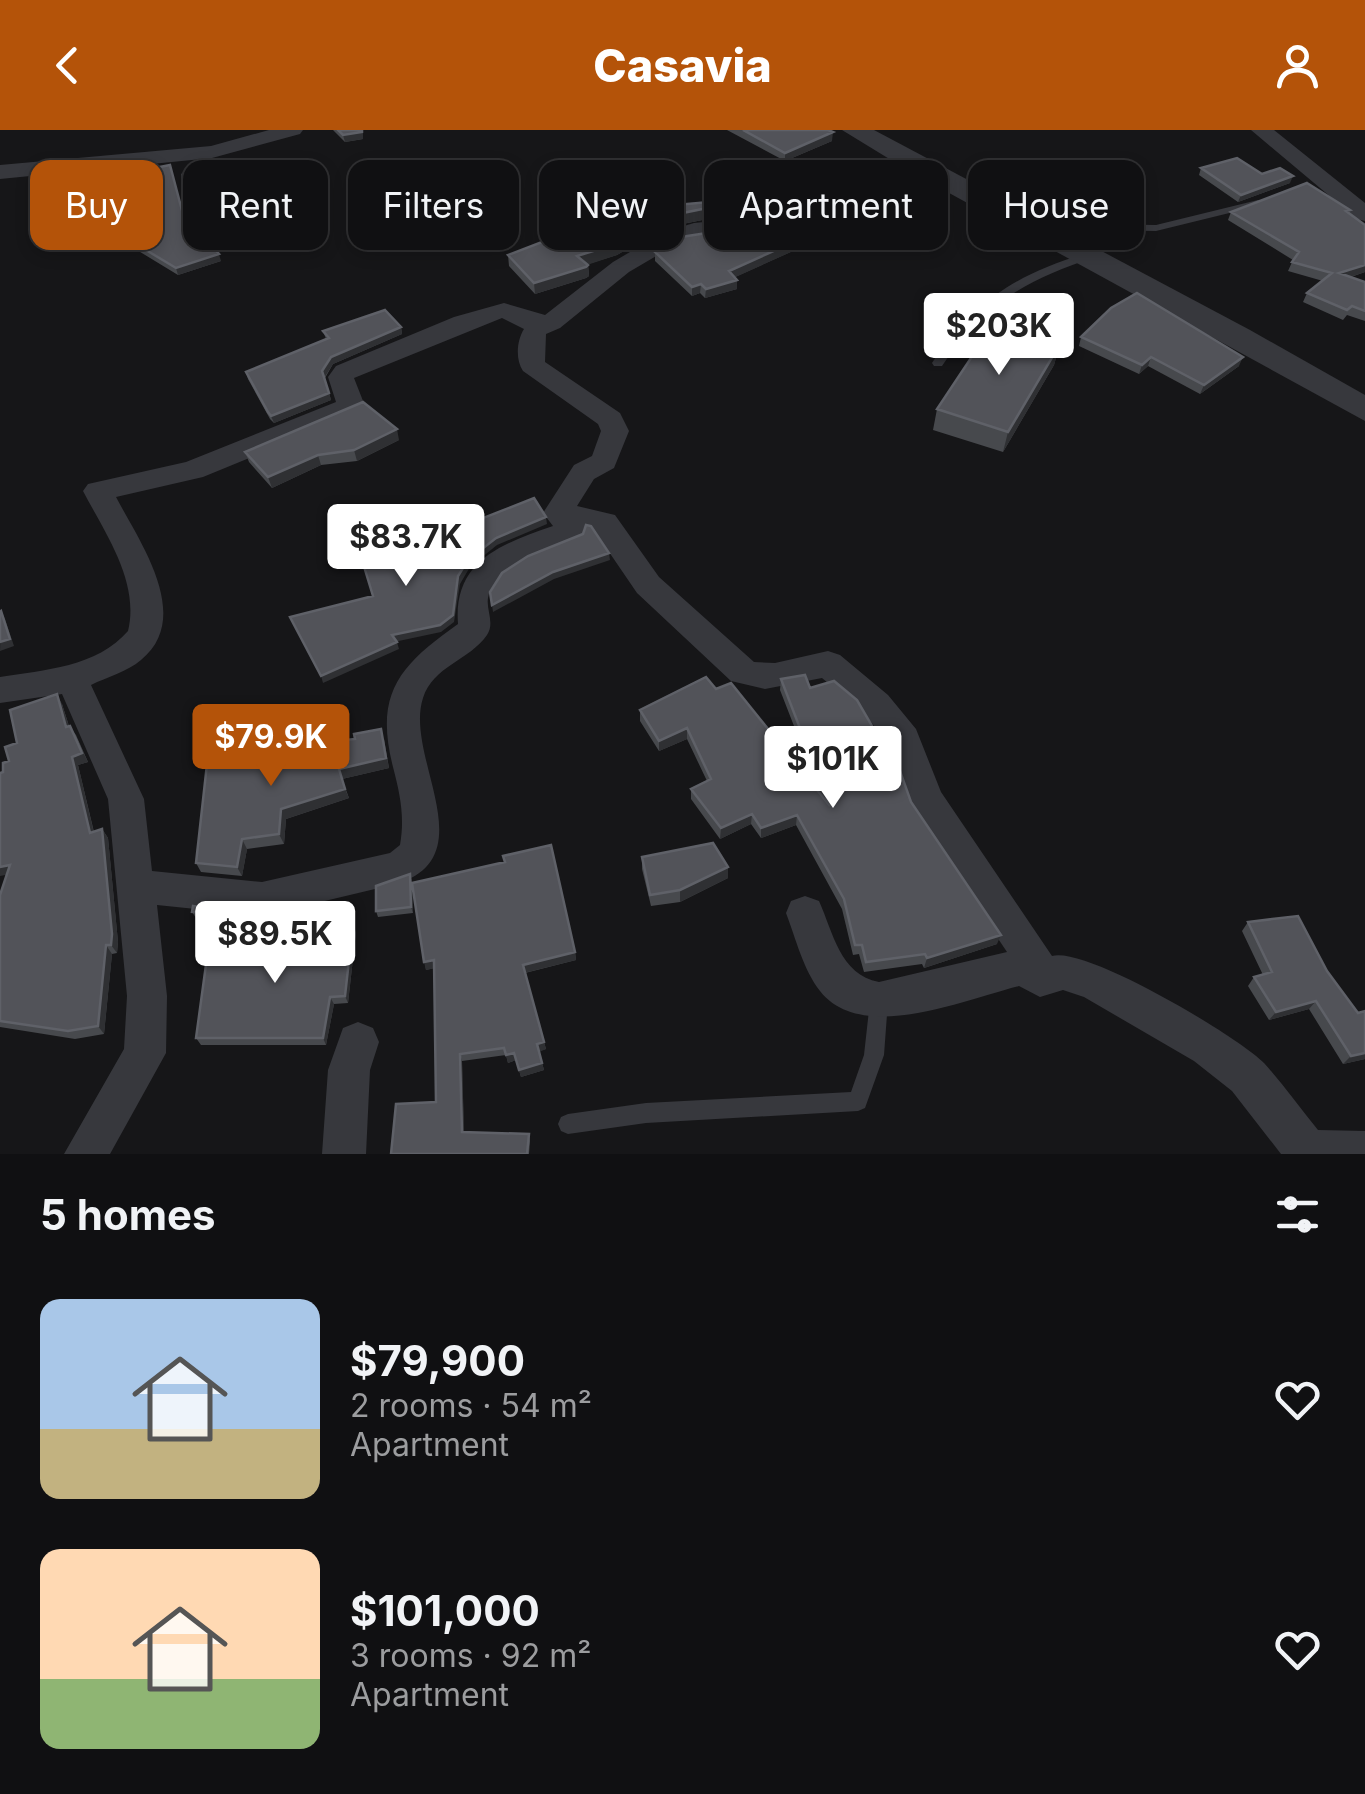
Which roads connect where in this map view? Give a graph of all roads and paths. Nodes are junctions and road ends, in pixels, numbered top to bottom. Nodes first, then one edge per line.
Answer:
1 (293, 130) edge
2 (855, 130) edge
3 (1261, 130) edge
4 (211, 152) junction
5 (203, 160) edge
6 (907, 160) edge
7 (0, 172) edge
8 (1266, 200) edge
9 (1365, 214) edge
10 (1144, 228) edge
11 (704, 229) edge
12 (1079, 250) edge
13 (1091, 256) junction
14 (551, 322) junction
15 (938, 363) dead end
16 (1365, 410) edge
17 (568, 517) junction
18 (72, 679) junction
19 (0, 690) edge
20 (138, 886) junction
21 (805, 913) dead end
22 (1040, 978) junction
23 (879, 1001) junction
24 (358, 1042) dead end
25 (568, 1124) dead end
26 (1309, 1153) edge
27 (1365, 1153) edge
28 (86, 1154) edge
29 (344, 1154) edge

1 - 4 street
2 - 6 street
3 - 9 street
4 - 5 lane
4 - 7 street
8 - 10 lane
11 - 14 street
12 - 13 street
13 - 15 lane
13 - 16 street
14 - 17 street
14 - 18 street
17 - 20 street
17 - 22 street
18 - 19 street
18 - 20 street
20 - 28 street
21 - 23 street
22 - 23 street
22 - 26 street
23 - 25 lane
24 - 29 street
26 - 27 street

